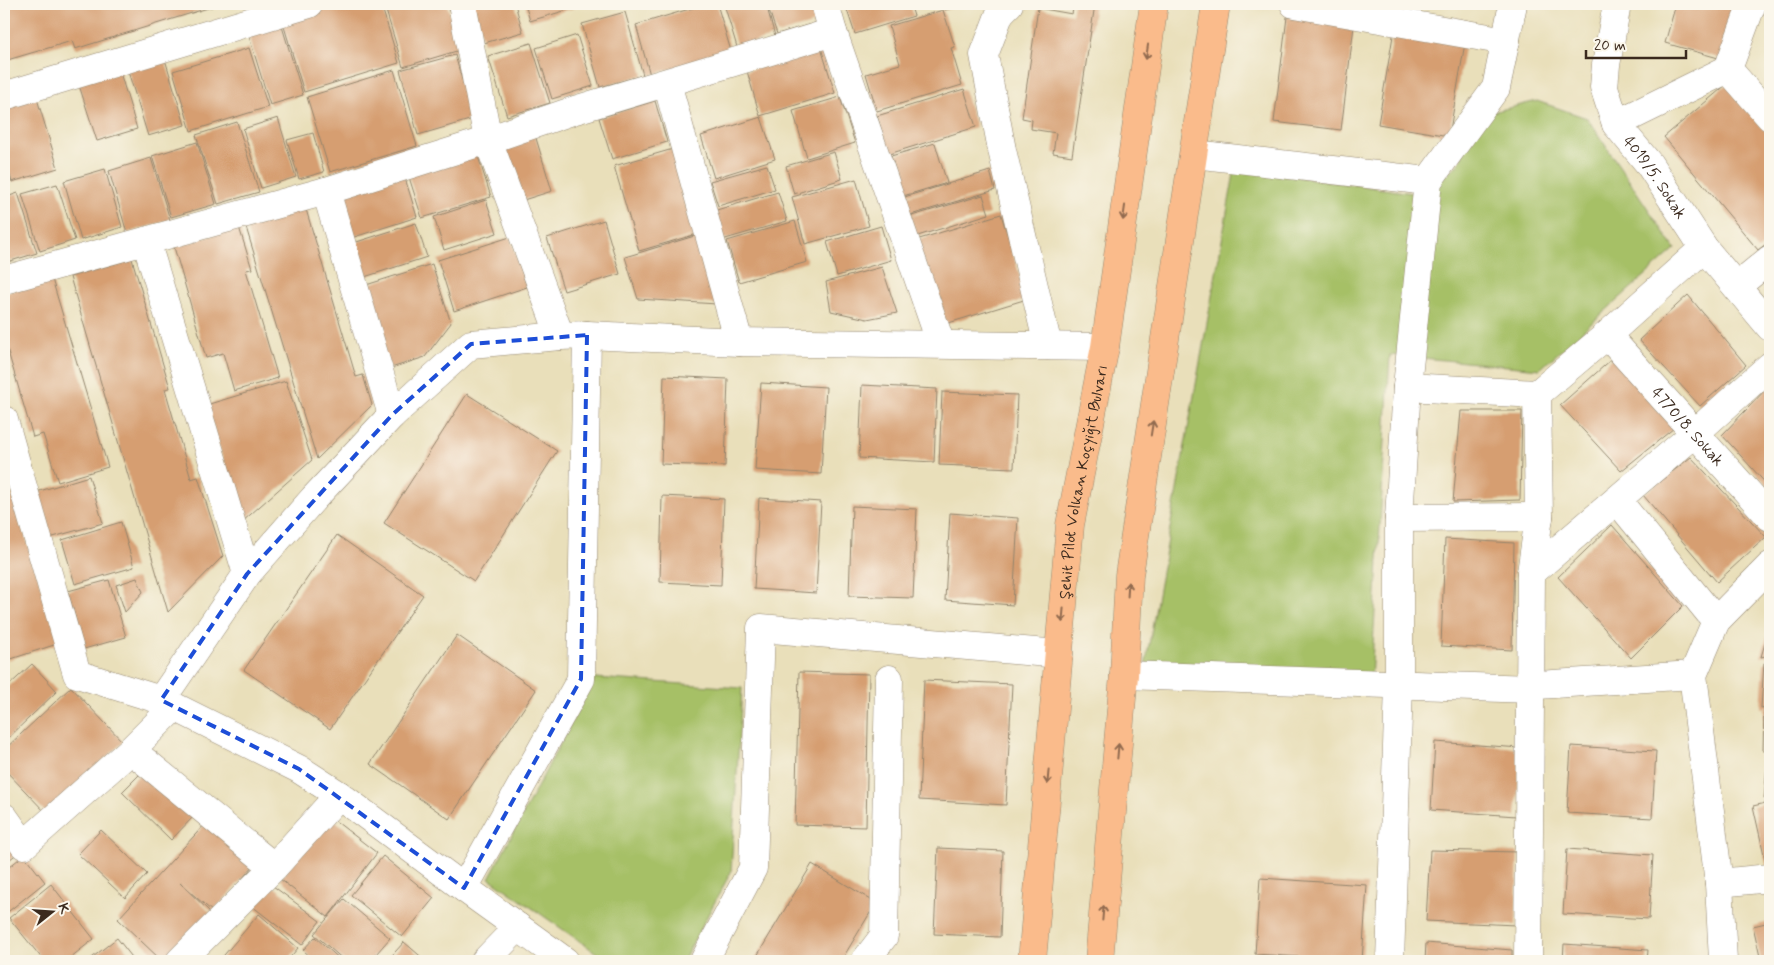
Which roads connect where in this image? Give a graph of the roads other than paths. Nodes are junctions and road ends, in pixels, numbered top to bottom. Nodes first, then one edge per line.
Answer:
1 (309, 4) edge
2 (462, 4) edge
3 (825, 4) edge
4 (1009, 4) edge
5 (1154, 4) edge
6 (1216, 4) edge
7 (1294, 4) edge
8 (1513, 4) edge
9 (1617, 4) edge
10 (1752, 4) edge
11 (833, 32) junction
12 (1506, 42) junction
13 (1728, 69) junction
14 (667, 83) junction
15 (4, 96) edge
16 (1770, 117) edge
17 (1616, 124) junction
18 (488, 140) junction
19 (1194, 154) junction
20 (1428, 181) junction
21 (326, 190) junction
22 (146, 241) junction
23 (1704, 248) junction
24 (1770, 259) edge
25 (4, 280) edge
26 (1737, 286) junction
27 (1770, 327) edge
28 (587, 335) junction
29 (1606, 335) junction
30 (560, 336) junction
31 (739, 342) junction
32 (941, 344) junction
33 (1048, 346) junction
34 (1105, 347) junction
35 (1770, 366) edge
36 (1407, 387) junction
37 (1537, 394) junction
38 (392, 416) junction
39 (4, 420) edge
40 (1694, 434) junction
41 (10, 469) edge
42 (1618, 500) junction
43 (1539, 517) junction
44 (1770, 517) edge
45 (1399, 518) junction
46 (1770, 566) edge
47 (1531, 572) junction
48 (247, 574) junction
49 (1716, 621) junction
50 (1059, 654) junction
51 (1124, 675) junction
52 (1693, 675) junction
53 (889, 679) dead end
54 (1398, 685) junction
55 (1531, 689) junction
56 (167, 703) junction
57 (131, 750) junction
58 (339, 795) junction
59 (4, 817) edge
60 (274, 867) junction
61 (1770, 878) edge
62 (1719, 883) junction
63 (464, 888) junction
64 (518, 926) junction
65 (180, 961) edge
66 (485, 961) edge
67 (565, 961) edge
68 (704, 961) edge
69 (865, 961) edge
70 (1032, 961) edge
71 (1099, 961) edge
72 (1390, 961) edge
73 (1528, 961) edge
74 (1723, 961) edge

1 - 15 street
2 - 18 street
3 - 11 street
4 - 33 street
5 -> 34 main road, Şehit Pilot Volkan Koçyiğit Bulvarı
6 - 19 main road
7 - 12 street
8 - 12 street
9 - 17 street, 4019/5. Sokak
10 - 13 street
11 - 14 street
11 - 32 street
12 - 20 street
13 - 16 street
13 - 17 street
14 - 18 street
14 - 31 street
17 - 23 street, 4019/5. Sokak
18 - 21 street
18 - 30 street
19 - 20 street
51 -> 19 main road
20 - 36 street
21 - 22 street
21 - 38 street
22 - 25 street
22 - 48 street
23 - 26 street, 4019/5. Sokak
23 - 29 street
24 - 26 street
26 - 27 street, 4019/5. Sokak
28 - 30 street
28 - 31 street
28 - 63 street
29 - 37 street
29 - 40 street, 4770/8. Sokak
30 - 38 street
31 - 32 street
32 - 33 street
33 - 34 street
34 -> 50 main road, Şehit Pilot Volkan Koçyiğit Bulvarı
35 - 40 street
36 - 37 street
36 - 45 street
37 - 43 street
38 - 48 street
39 - 41 street
40 - 42 street
40 - 44 street, 4770/8. Sokak
41 - 56 street
42 - 47 street
42 - 49 street
43 - 45 street
43 - 47 street
45 - 54 street
46 - 49 street
47 - 55 street
48 - 56 street
49 - 52 street
50 - 68 street
50 -> 70 main road, Şehit Pilot Volkan Koçyiğit Bulvarı
51 - 54 street
71 -> 51 main road
52 - 55 street
52 - 62 street
53 - 69 street
54 - 55 street
54 - 72 street
55 - 73 street
56 - 57 street
56 - 58 street
57 - 59 street
57 - 60 street
58 - 60 street
58 - 63 street
60 - 65 street
61 - 62 street
62 - 74 street
63 - 64 street
64 - 66 street
64 - 67 street

